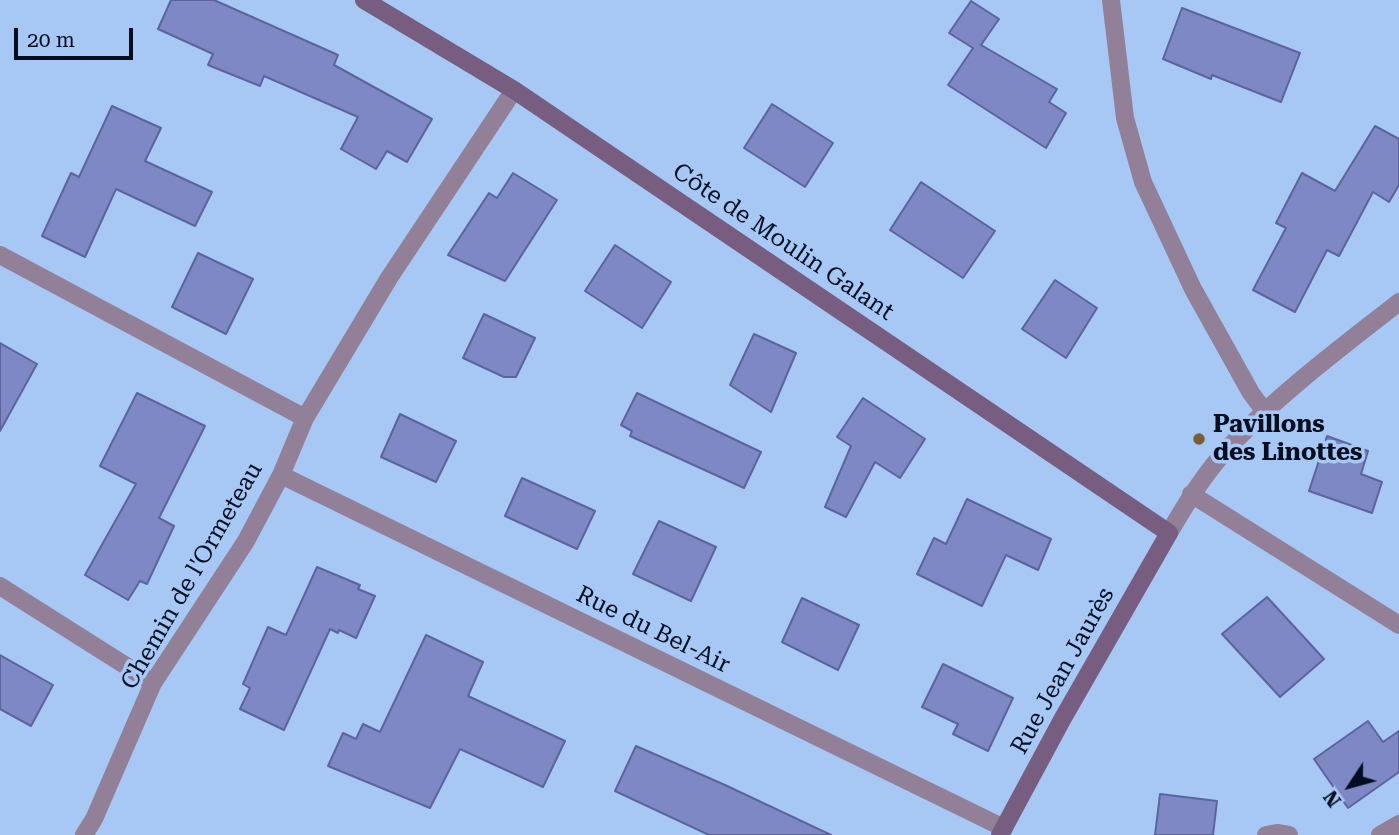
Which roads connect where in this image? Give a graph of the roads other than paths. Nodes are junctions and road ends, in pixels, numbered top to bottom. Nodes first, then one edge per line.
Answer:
1 (364, 0) edge
2 (1111, 0) edge
3 (514, 90) junction
4 (0, 255) edge
5 (1399, 302) edge
6 (1265, 412) junction
7 (305, 418) junction
8 (281, 475) junction
9 (1191, 494) junction
10 (1169, 533) junction
11 (0, 586) edge
12 (1399, 625) edge
13 (153, 682) junction
14 (1399, 824) edge
15 (1002, 831) edge
16 (84, 835) edge
17 (1266, 835) edge
18 (1289, 835) edge
19 (1380, 835) edge

1 - 3 street, Côte de Moulin Galant
2 - 6 street
3 - 7 street, Chemin de l'Ormeteau
3 - 10 street, Côte de Moulin Galant
4 - 7 street
5 - 6 street
6 - 9 street
7 - 8 street, Chemin de l'Ormeteau
8 - 13 street, Chemin de l'Ormeteau
8 - 15 street, Rue du Bel-Air
9 - 10 street
9 - 12 street
10 - 15 street, Rue Jean Jaurès
11 - 13 street
13 - 16 street, Chemin de l'Ormeteau
14 - 19 street
17 - 18 street

